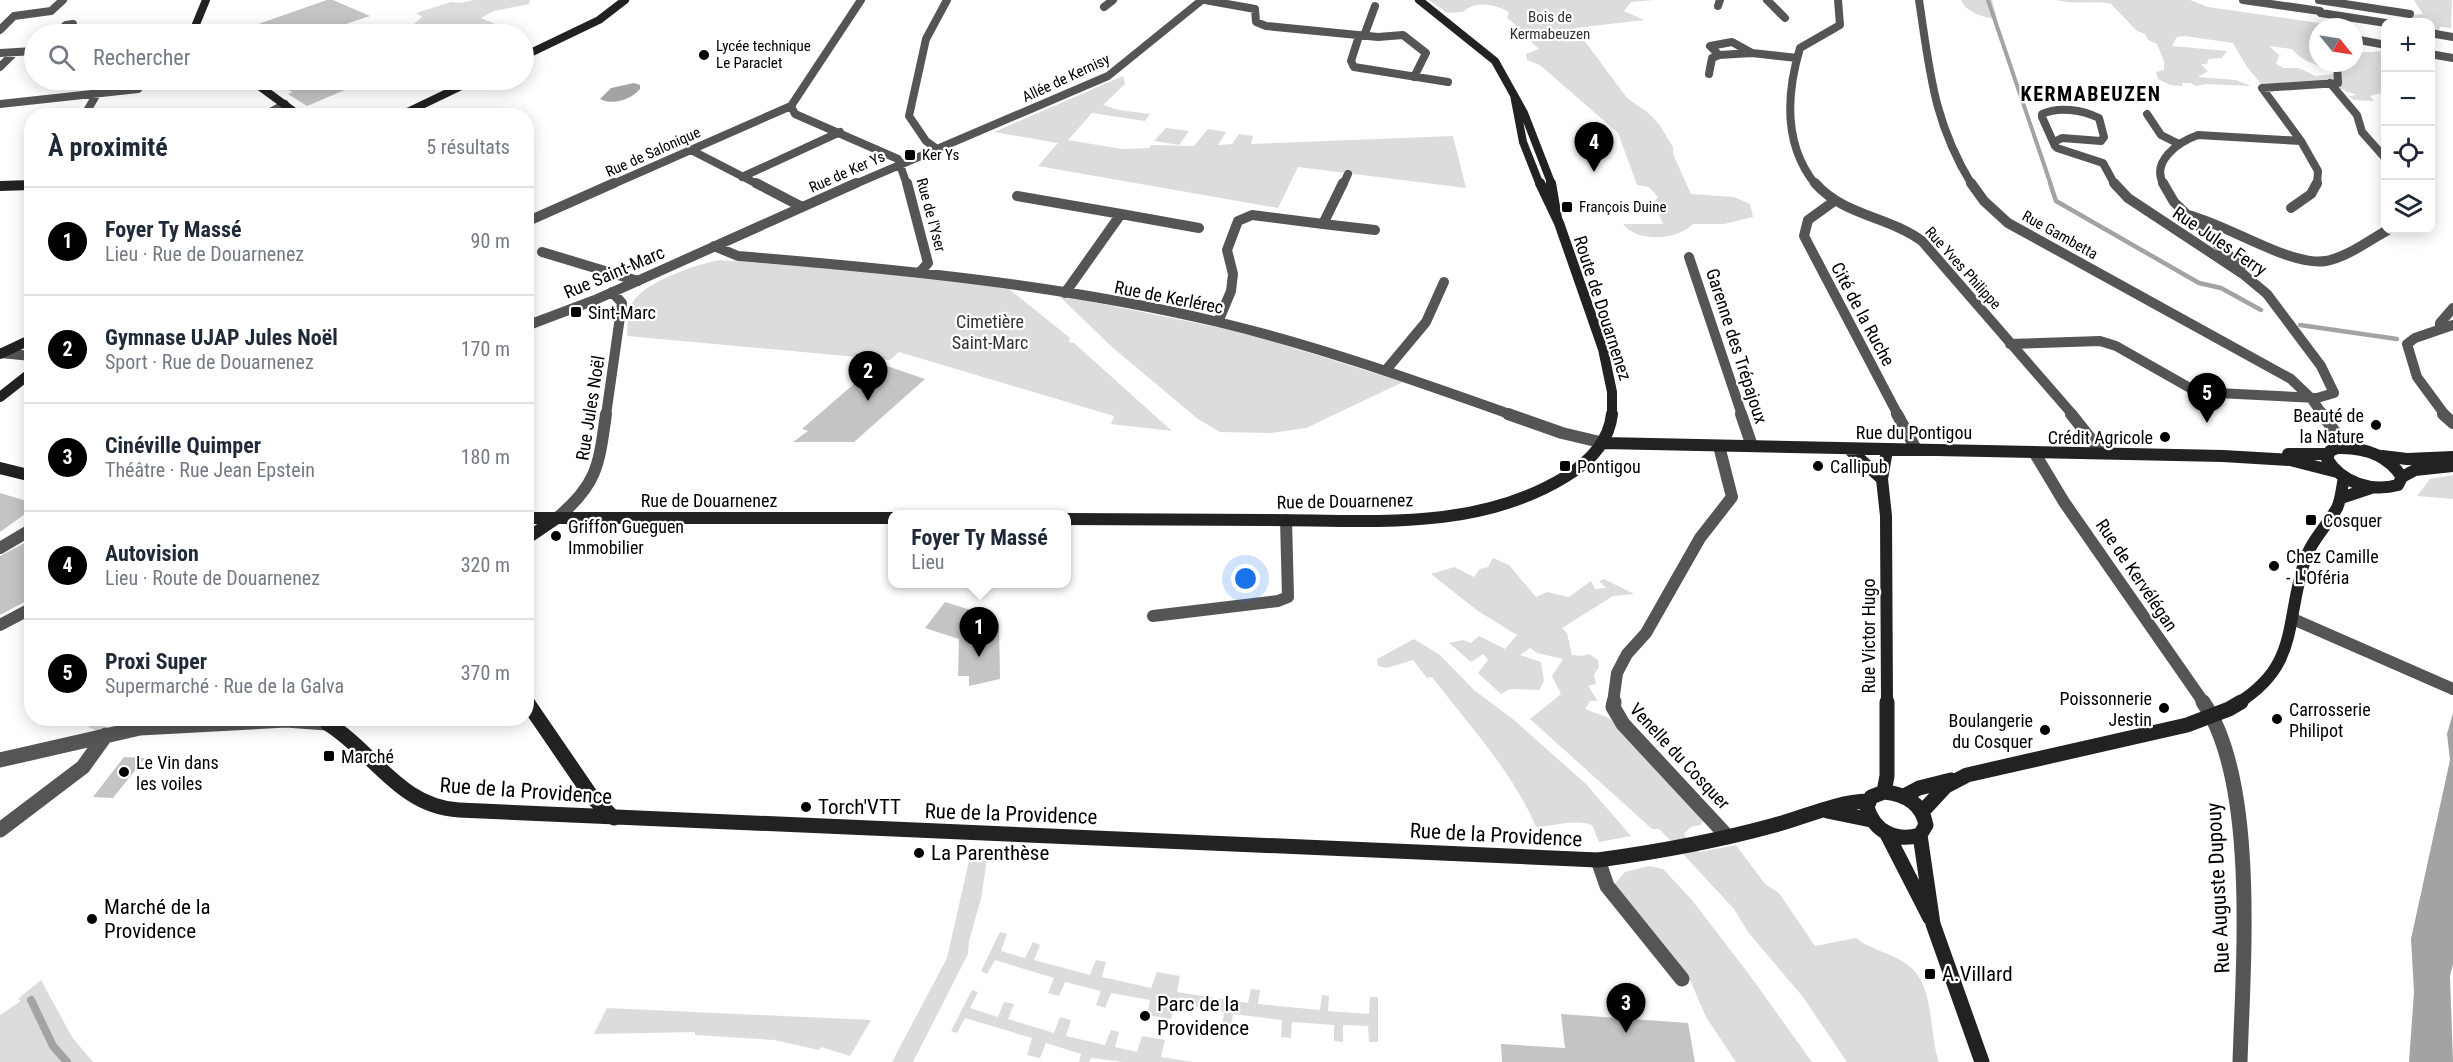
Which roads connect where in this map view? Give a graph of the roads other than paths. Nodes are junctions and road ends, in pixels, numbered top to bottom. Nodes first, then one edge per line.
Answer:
1 (63, 0) edge
2 (206, 0) edge
3 (625, 0) edge
4 (861, 0) edge
5 (947, 0) edge
6 (1113, 0) edge
7 (1203, 0) edge
8 (1419, 0) edge
9 (1767, 0) edge
10 (1838, 0) edge
11 (1919, 0) edge
12 (2243, 0) edge
13 (2318, 0) edge
14 (1375, 6) dead end
15 (1104, 7) dead end
16 (2320, 12) junction
17 (2410, 14) dead end
18 (14, 16) junction
19 (0, 17) edge
20 (1785, 18) dead end
21 (2322, 18) edge
22 (2381, 22) edge
23 (196, 24) edge
24 (0, 30) edge
25 (2435, 34) edge
26 (1362, 36) junction
27 (2453, 37) edge
28 (2363, 41) edge
29 (2381, 44) edge
30 (534, 51) edge
31 (24, 52) edge
32 (14, 53) junction
33 (1752, 53) junction
34 (0, 54) edge
35 (1719, 55) junction
36 (2435, 55) edge
37 (1797, 58) junction
38 (2453, 58) edge
39 (0, 68) edge
40 (2338, 72) edge
41 (1709, 74) dead end
42 (1414, 77) junction
43 (1448, 82) dead end
44 (2330, 83) junction
45 (99, 90) edge
46 (130, 90) edge
47 (265, 90) edge
48 (453, 90) edge
49 (96, 94) junction
50 (0, 105) edge
51 (285, 105) junction
52 (791, 106) junction
53 (88, 108) edge
54 (279, 108) edge
55 (289, 108) edge
56 (416, 108) edge
57 (2147, 114) dead end
58 (992, 127) joint
59 (840, 132) junction
60 (2301, 141) junction
61 (2054, 142) junction
62 (2179, 144) junction
63 (937, 149) junction
64 (691, 150) junction
65 (2381, 154) edge
66 (900, 164) junction
67 (1348, 174) dead end
68 (742, 177) junction
69 (24, 185) edge
70 (0, 186) edge
71 (1017, 196) dead end
72 (1833, 202) junction
73 (802, 207) junction
74 (2291, 208) dead end
75 (1121, 214) junction
76 (2188, 214) junction
77 (534, 219) edge
78 (1323, 224) junction
79 (1199, 228) dead end
80 (1375, 230) dead end
81 (2381, 234) edge
82 (714, 246) junction
83 (542, 252) dead end
84 (1689, 257) dead end
85 (920, 272) junction
86 (2243, 274) junction
87 (638, 281) junction
88 (1444, 282) dead end
89 (612, 292) junction
90 (1065, 293) junction
91 (2453, 308) edge
92 (1218, 322) junction
93 (534, 323) edge
94 (2453, 325) edge
95 (2440, 329) junction
96 (24, 342) edge
97 (2010, 344) junction
98 (0, 353) edge
99 (24, 355) edge
100 (1386, 370) junction
101 (24, 378) edge
102 (0, 397) edge
103 (2311, 398) junction
104 (2453, 423) edge
105 (1604, 443) junction
106 (1719, 446) junction
107 (1752, 446) junction
108 (2346, 447) junction
109 (1916, 449) junction
110 (1850, 450) junction
111 (1887, 450) junction
112 (2034, 452) junction
113 (2102, 453) junction
114 (2328, 454) junction
115 (2223, 456) junction
116 (2379, 456) junction
117 (2453, 457) edge
118 (2453, 466) edge
119 (0, 468) edge
120 (24, 474) edge
121 (2340, 474) junction
122 (2402, 477) junction
123 (1882, 479) junction
124 (2373, 487) junction
125 (2341, 498) junction
126 (534, 518) edge
127 (558, 518) junction
128 (888, 519) edge
129 (1071, 519) edge
130 (1286, 520) junction
131 (24, 534) edge
132 (534, 534) edge
133 (0, 548) edge
134 (24, 612) edge
135 (1153, 616) dead end
136 (2293, 619) junction
137 (0, 625) edge
138 (2453, 689) edge
139 (534, 712) edge
140 (2213, 716) junction
141 (170, 726) edge
142 (335, 726) edge
143 (98, 734) junction
144 (0, 760) edge
145 (1955, 780) junction
146 (1884, 792) junction
147 (1904, 796) junction
148 (1868, 801) junction
149 (1826, 811) junction
150 (1923, 812) junction
151 (614, 818) junction
152 (1871, 820) junction
153 (0, 830) edge
154 (1887, 834) junction
155 (1920, 835) junction
156 (1728, 837) junction
157 (1598, 860) junction
158 (1933, 924) junction
159 (1682, 980) dead end
160 (1982, 1062) edge
161 (2240, 1062) edge

1 - 18 street
2 - 23 street
3 - 30 street
4 - 52 street
5 - 63 street
6 - 15 street
7 - 26 street
7 - 58 street, Allée de Kernisy
8 - 105 street, Route de Douarnenez
9 - 20 street
10 - 37 street
11 - 103 street, Rue Gambetta
12 - 16 street
13 - 16 street
13 - 17 street
14 - 26 street
16 - 21 street
16 - 22 street
18 - 19 street
18 - 24 street
25 - 27 street
26 - 42 street
26 - 42 street
28 - 29 street
31 - 32 street
32 - 34 street
32 - 39 street
33 - 35 street
33 - 35 street
33 - 37 street
35 - 41 street
36 - 38 street
37 - 72 street, Rue Yves Philippe
40 - 44 street
42 - 43 street
44 - 60 street
44 - 65 street
45 - 49 street
46 - 49 street
47 - 51 street
48 - 56 street
49 - 50 street
49 - 53 street
51 - 54 street
51 - 55 street
52 - 59 street
52 - 64 street, Rue de Salonique
57 - 62 street
58 - 63 street, Rue de Ker Ys
59 - 66 street
59 - 68 street
60 - 62 street
60 - 74 street
61 - 61 street
61 - 86 street, Rue Jules Ferry
62 - 76 street
63 - 66 street, Rue de Ker Ys
64 - 68 street
64 - 77 street, Rue de Salonique
66 - 73 street, Rue de Ker Ys
66 - 85 street, Rue de l'Yser
67 - 78 street
68 - 73 street
69 - 70 street
71 - 75 street
72 - 97 street, Rue Yves Philippe
72 - 109 street, Cité de la Ruche
73 - 82 street, Rue de Ker Ys
75 - 79 street
75 - 90 street
76 - 81 street
76 - 86 street
78 - 80 street
78 - 92 street
82 - 85 street, Rue de Kerlérec
82 - 87 street, Rue Saint-Marc
83 - 87 street
84 - 107 street, Garenne des Trépajoux
85 - 90 street, Rue de Kerlérec
86 - 103 street, Rue Jules Ferry
87 - 89 street, Rue Saint-Marc
88 - 100 street
89 - 93 street, Rue Saint-Marc
89 - 127 street, Rue Jules Noël
90 - 92 street, Rue de Kerlérec
91 - 95 street
92 - 100 street, Rue de Kerlérec
94 - 95 street
95 - 104 street
96 - 98 street
97 - 103 street
97 - 113 street, Rue Yves Philippe
98 - 99 street
100 - 105 street, Rue de Kerlérec
101 - 102 street
103 - 108 street, Rue Gambetta
105 - 106 street, Rue du Pontigou
105 - 130 street, Rue de Douarnenez
106 - 107 street, Rue du Pontigou
106 - 156 street, Venelle du Cosquer
107 - 110 street, Rue du Pontigou
108 - 114 street
108 - 116 street
109 - 111 street, Rue du Pontigou
109 - 112 street, Rue du Pontigou
110 - 111 street, Rue du Pontigou
110 - 123 street
111 - 123 street, Rue Victor Hugo
112 - 113 street, Rue du Pontigou
112 - 140 street, Rue de Kervélégan
113 - 115 street, Rue du Pontigou
114 - 115 street, Rue du Pontigou
114 - 121 street
115 - 121 street, Rue du Pontigou
116 - 117 street
116 - 122 street
118 - 122 street
119 - 120 street
121 - 124 street, Rue du Pontigou
121 - 125 street
122 - 124 street
123 - 146 street, Rue Victor Hugo
124 - 125 street
125 - 136 street
126 - 127 street, Rue de Douarnenez
127 - 128 street, Rue de Douarnenez
127 - 132 street
129 - 130 street, Rue de Douarnenez
130 - 135 street
131 - 133 street
134 - 137 street
136 - 138 street
136 - 140 street
139 - 151 street
140 - 145 street
140 - 161 street, Rue Auguste Dupouy
141 - 143 street, Rue de la Providence
142 - 151 street, Rue de la Providence
143 - 144 street, Rue de la Providence
143 - 153 street
145 - 147 street
145 - 150 street
146 - 147 street
146 - 148 street
147 - 150 street
148 - 149 street, Rue de la Providence
148 - 152 street
149 - 152 street
149 - 156 street, Rue de la Providence
150 - 155 street
151 - 157 street, Rue de la Providence
152 - 154 street
154 - 155 street
154 - 158 street
155 - 158 street
156 - 157 street, Rue de la Providence
157 - 159 street
158 - 160 street

